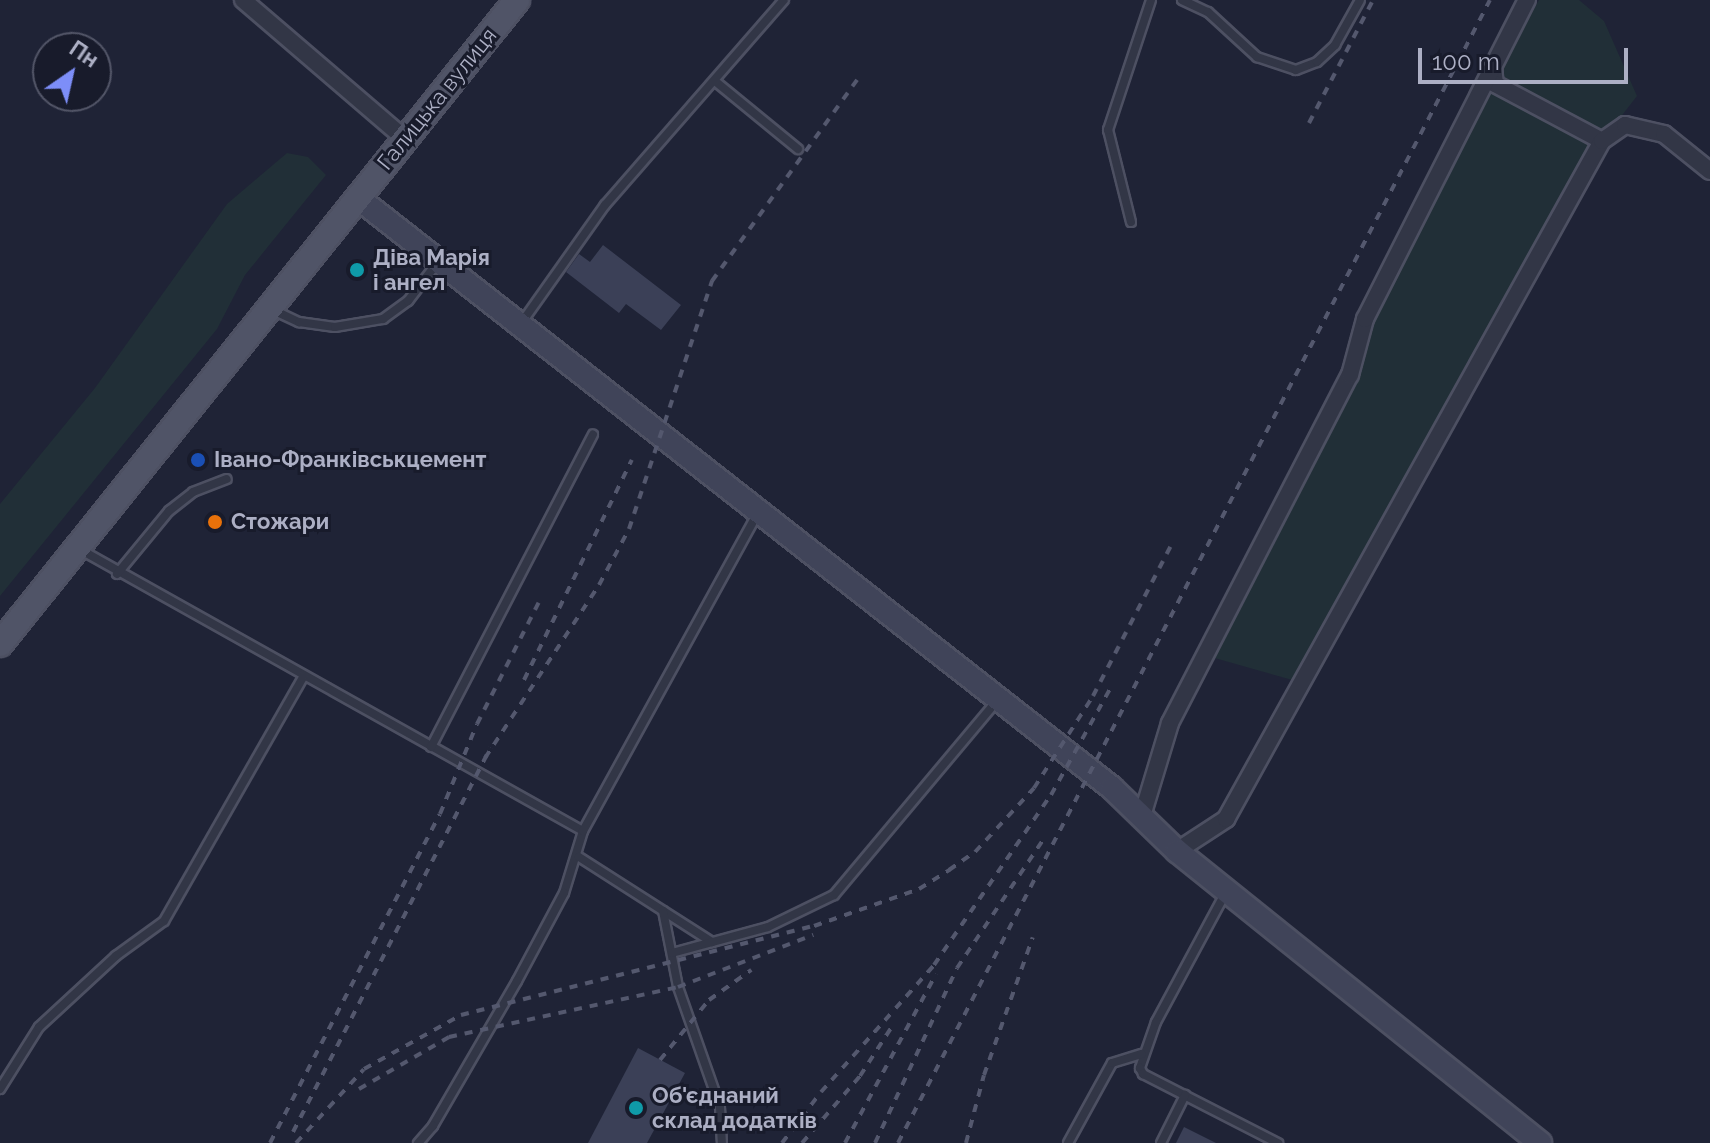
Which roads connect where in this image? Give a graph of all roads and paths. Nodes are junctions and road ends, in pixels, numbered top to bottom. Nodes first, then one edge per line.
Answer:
1 (243, 0) edge
2 (517, 0) edge
3 (784, 0) edge
4 (1151, 0) edge
5 (1182, 0) edge
6 (1360, 0) edge
7 (1527, 0) edge
8 (1493, 66) junction
9 (716, 82) junction
10 (405, 139) junction
11 (1602, 141) junction
12 (798, 149) dead end
13 (1710, 171) edge
14 (358, 198) junction
15 (1131, 222) dead end
16 (439, 261) junction
17 (270, 309) junction
18 (520, 325) junction
19 (593, 435) dead end
20 (227, 479) dead end
21 (757, 514) junction
22 (77, 547) junction
23 (117, 574) junction
24 (0, 644) edge
25 (303, 677) junction
26 (996, 702) junction
27 (431, 747) junction
28 (1142, 816) junction
29 (583, 831) junction
30 (1177, 851) junction
31 (579, 857) junction
32 (1226, 891) junction
33 (663, 911) junction
34 (712, 942) junction
35 (672, 953) junction
36 (1142, 1054) junction
37 (0, 1089) edge
38 (1185, 1095) junction
39 (418, 1143) edge
40 (722, 1143) edge
41 (1068, 1143) edge
42 (1161, 1143) edge
43 (1278, 1143) edge
44 (1540, 1143) edge

1 - 10 street
2 - 10 main road, Галицька вулиця
3 - 9 lane
4 - 15 lane
5 - 6 lane
7 - 8 street
8 - 11 street
8 - 28 street
9 - 12 lane
9 - 18 lane
10 - 14 main road, Галицька вулиця
11 - 13 street
11 - 30 street
14 - 16 street
14 - 17 main road, Галицька вулиця
16 - 17 lane
16 - 18 street
17 - 22 main road, Галицька вулиця
18 - 21 street
19 - 27 lane
20 - 23 lane
21 - 26 street
21 - 29 lane
22 - 23 lane
22 - 24 main road, Галицька вулиця
23 - 25 lane
25 - 27 lane
25 - 37 lane
26 - 28 street
26 - 34 lane
27 - 29 lane
28 - 30 street
29 - 31 lane
30 - 32 street
31 - 33 lane
31 - 39 lane
32 - 36 lane
32 - 44 street
33 - 34 lane
33 - 35 lane
34 - 35 lane
35 - 40 lane
36 - 38 lane
36 - 41 lane
38 - 42 lane
38 - 43 lane

